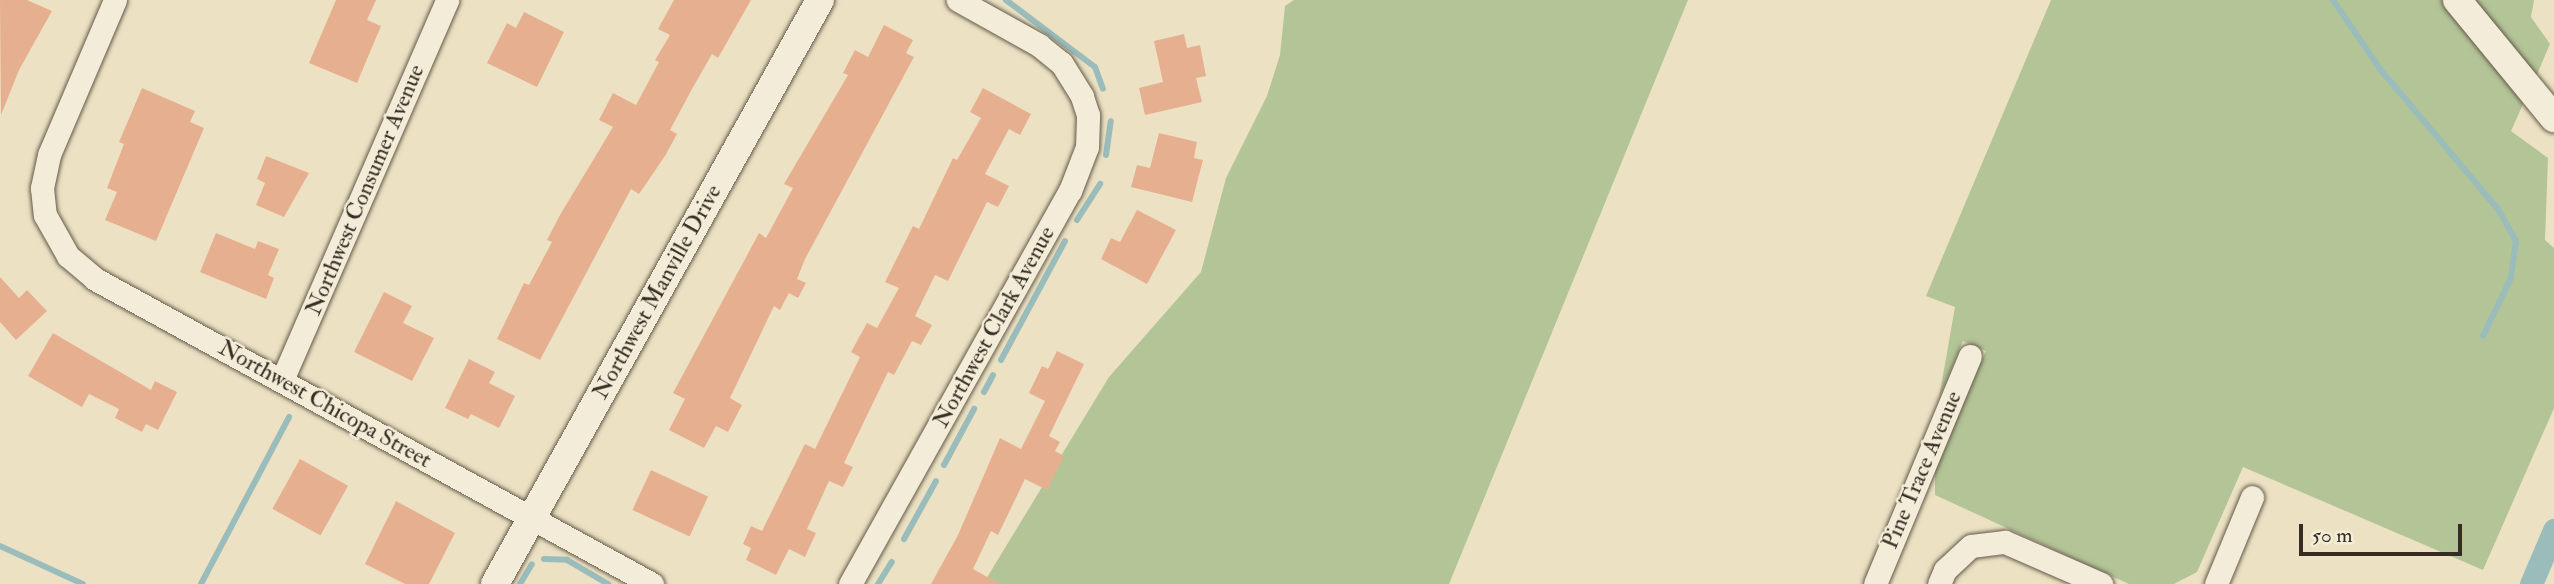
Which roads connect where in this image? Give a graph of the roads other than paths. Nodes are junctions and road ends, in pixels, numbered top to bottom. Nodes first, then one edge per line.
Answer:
1 (115, 0) edge
2 (447, 0) edge
3 (820, 0) edge
4 (958, 0) edge
5 (2457, 0) edge
6 (2554, 118) edge
7 (1970, 356) dead end
8 (282, 380) junction
9 (2252, 497) dead end
10 (531, 517) junction
11 (495, 584) edge
12 (652, 584) edge
13 (850, 584) edge
14 (1875, 584) edge
15 (1939, 584) edge
16 (2101, 584) edge
17 (2216, 584) edge

1 - 8 street, Northwest Chicopa Street
2 - 8 street, Northwest Consumer Avenue
3 - 10 street, Northwest Manville Drive
4 - 13 street, Northwest Clark Avenue
5 - 6 street
7 - 14 street, Pine Trace Avenue
8 - 10 street, Northwest Chicopa Street
9 - 17 street
10 - 11 street, Northwest Manville Drive
10 - 12 street, Northwest Chicopa Street
15 - 16 street

